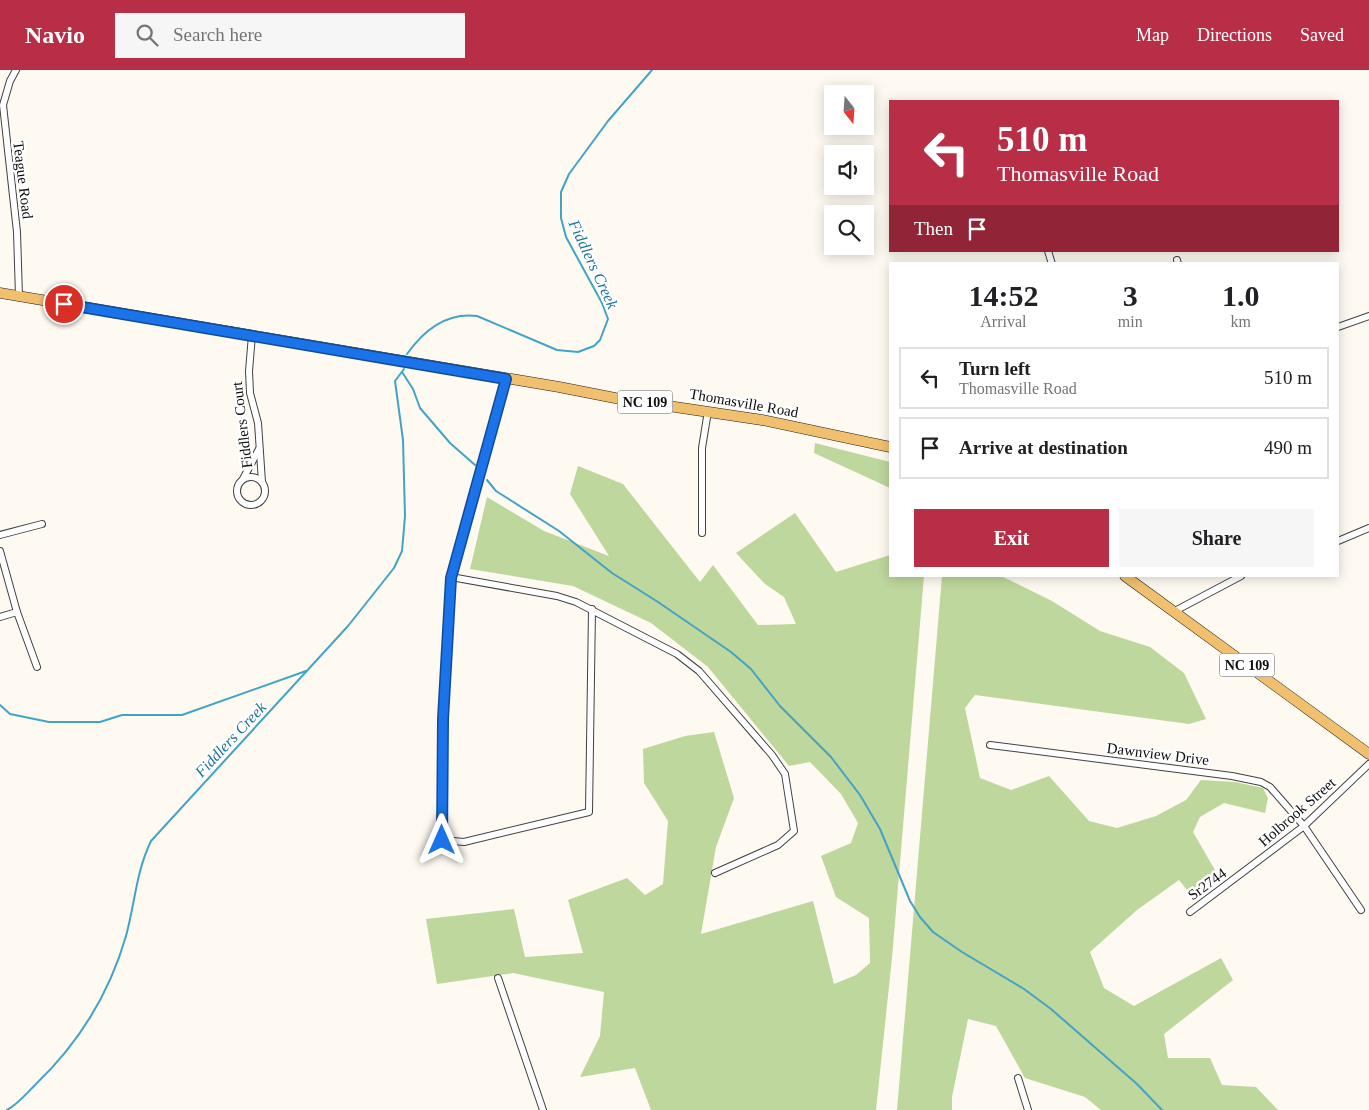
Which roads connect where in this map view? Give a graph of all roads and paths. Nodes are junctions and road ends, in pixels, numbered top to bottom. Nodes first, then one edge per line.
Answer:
1 (16, 70) edge
2 (0, 293) edge
3 (19, 296) junction
4 (1369, 316) edge
5 (1339, 327) edge
6 (252, 335) junction
7 (506, 379) junction
8 (708, 411) junction
9 (889, 447) edge
10 (259, 449) junction
11 (242, 480) junction
12 (262, 482) junction
13 (42, 524) dead end
14 (1369, 528) edge
15 (702, 533) dead end
16 (0, 535) edge
17 (1339, 541) edge
18 (0, 551) edge
19 (1239, 577) edge
20 (451, 578) junction
21 (1132, 578) edge
22 (592, 610) junction
23 (16, 612) junction
24 (1173, 612) junction
25 (0, 617) edge
26 (37, 667) dead end
27 (990, 745) dead end
28 (1369, 754) edge
29 (1369, 764) edge
30 (1304, 826) junction
31 (715, 873) dead end
32 (1239, 877) joint
33 (1361, 910) dead end
34 (1190, 912) dead end
35 (498, 978) dead end
36 (1018, 1078) dead end
37 (543, 1110) edge
38 (1028, 1110) edge

1 - 3 street, Teague Road
2 - 3 main road, Thomasville Road / NC 109
3 - 6 main road, Thomasville Road / NC 109
4 - 5 street
6 - 7 main road, Thomasville Road / NC 109
6 - 10 street, Fiddlers Court
7 - 8 main road, Thomasville Road / NC 109
7 - 20 street
8 - 9 main road, Thomasville Road / NC 109
8 - 15 street
10 - 11 street
10 - 12 street, Fiddlers Court
11 - 12 street, Fiddlers Court
11 - 12 street, Fiddlers Court
13 - 16 street
14 - 17 street
18 - 23 street
19 - 24 street
20 - 22 street
20 - 22 street
21 - 24 main road, NC 109
22 - 31 street
23 - 25 street
23 - 26 street
24 - 28 main road, NC 109
27 - 30 street, Dawnview Drive
29 - 30 street, Holbrook Street
30 - 32 street, Holbrook Street
30 - 33 street, Dawnview Drive
32 - 34 street, Sr2744
35 - 37 street
36 - 38 street

